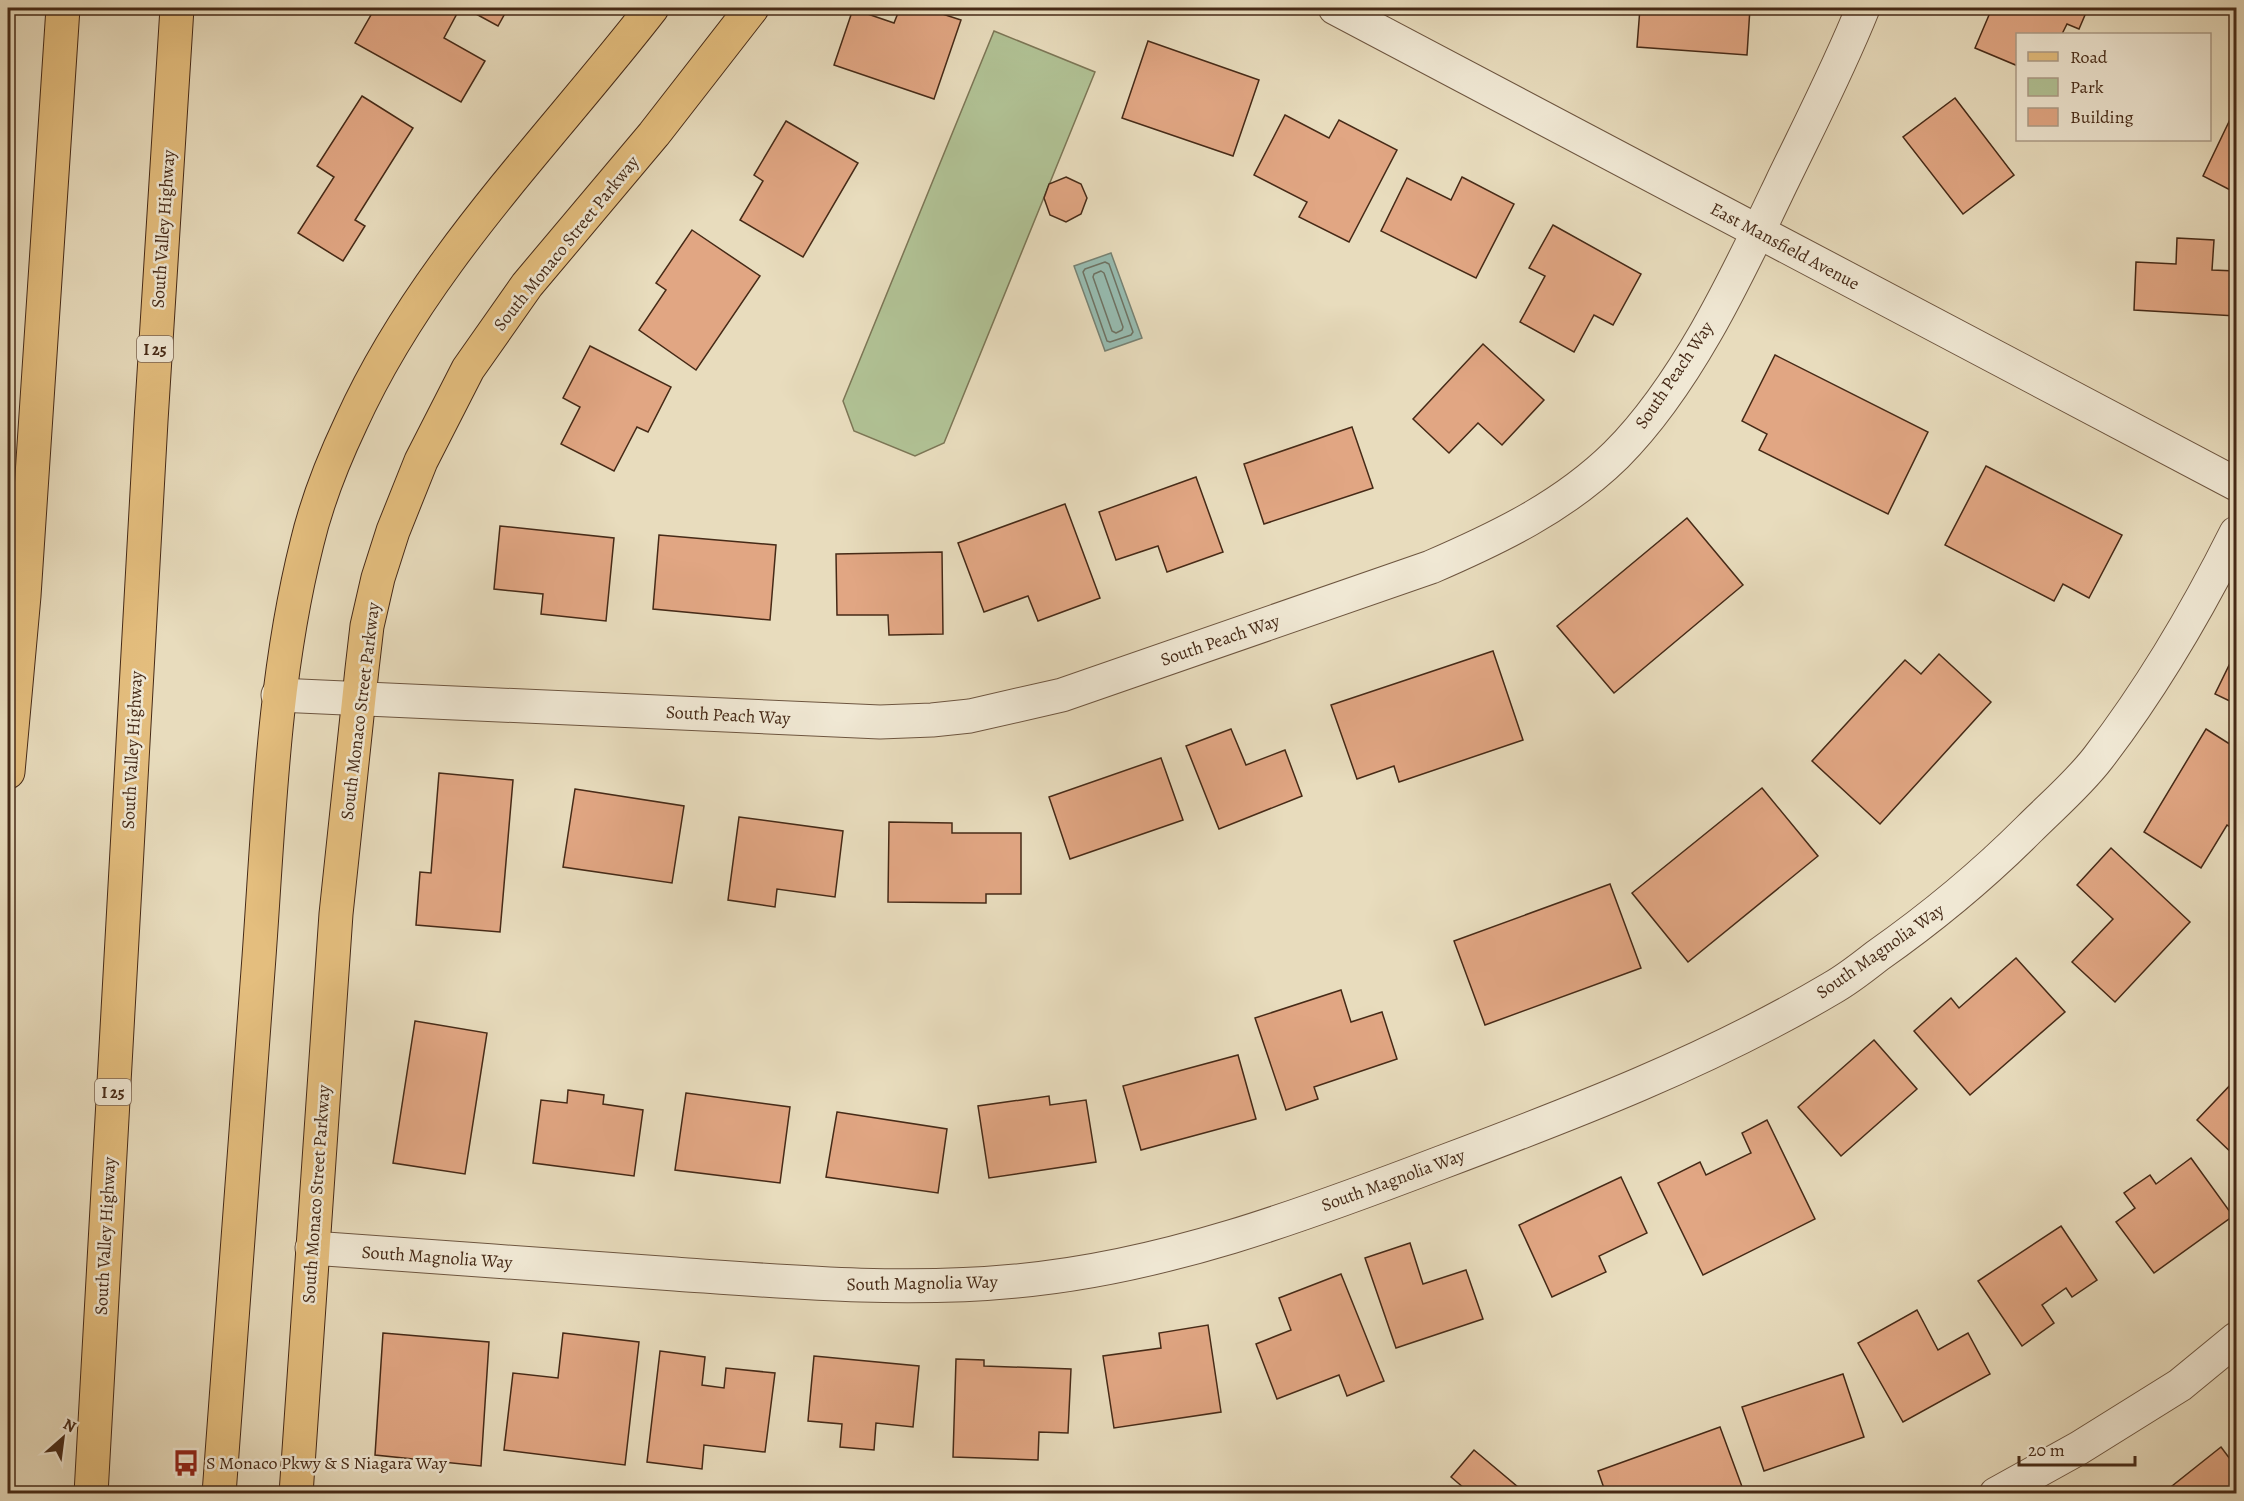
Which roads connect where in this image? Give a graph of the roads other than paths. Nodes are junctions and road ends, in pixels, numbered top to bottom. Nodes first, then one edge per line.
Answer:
1 (63, 8) edge
2 (177, 8) edge
3 (652, 8) edge
4 (752, 8) edge
5 (1335, 8) edge
6 (1863, 8) edge
7 (1758, 231) junction
8 (2236, 484) edge
9 (2236, 532) edge
10 (278, 695) junction
11 (358, 699) junction
12 (8, 772) edge
13 (312, 1248) junction
14 (2236, 1339) edge
15 (91, 1494) edge
16 (219, 1494) edge
17 (296, 1494) edge
18 (1996, 1494) edge

1 - 12 main road
2 - 15 main road, South Valley Highway / I 25
3 - 10 main road
4 - 11 main road, South Monaco Street Parkway
5 - 7 street, East Mansfield Avenue
6 - 7 street, South Peach Way
7 - 8 street, East Mansfield Avenue
7 - 11 street, South Peach Way
9 - 13 street, South Magnolia Way
10 - 11 street, South Peach Way
10 - 16 main road
11 - 13 main road, South Monaco Street Parkway
13 - 17 main road, South Monaco Street Parkway
14 - 18 street

